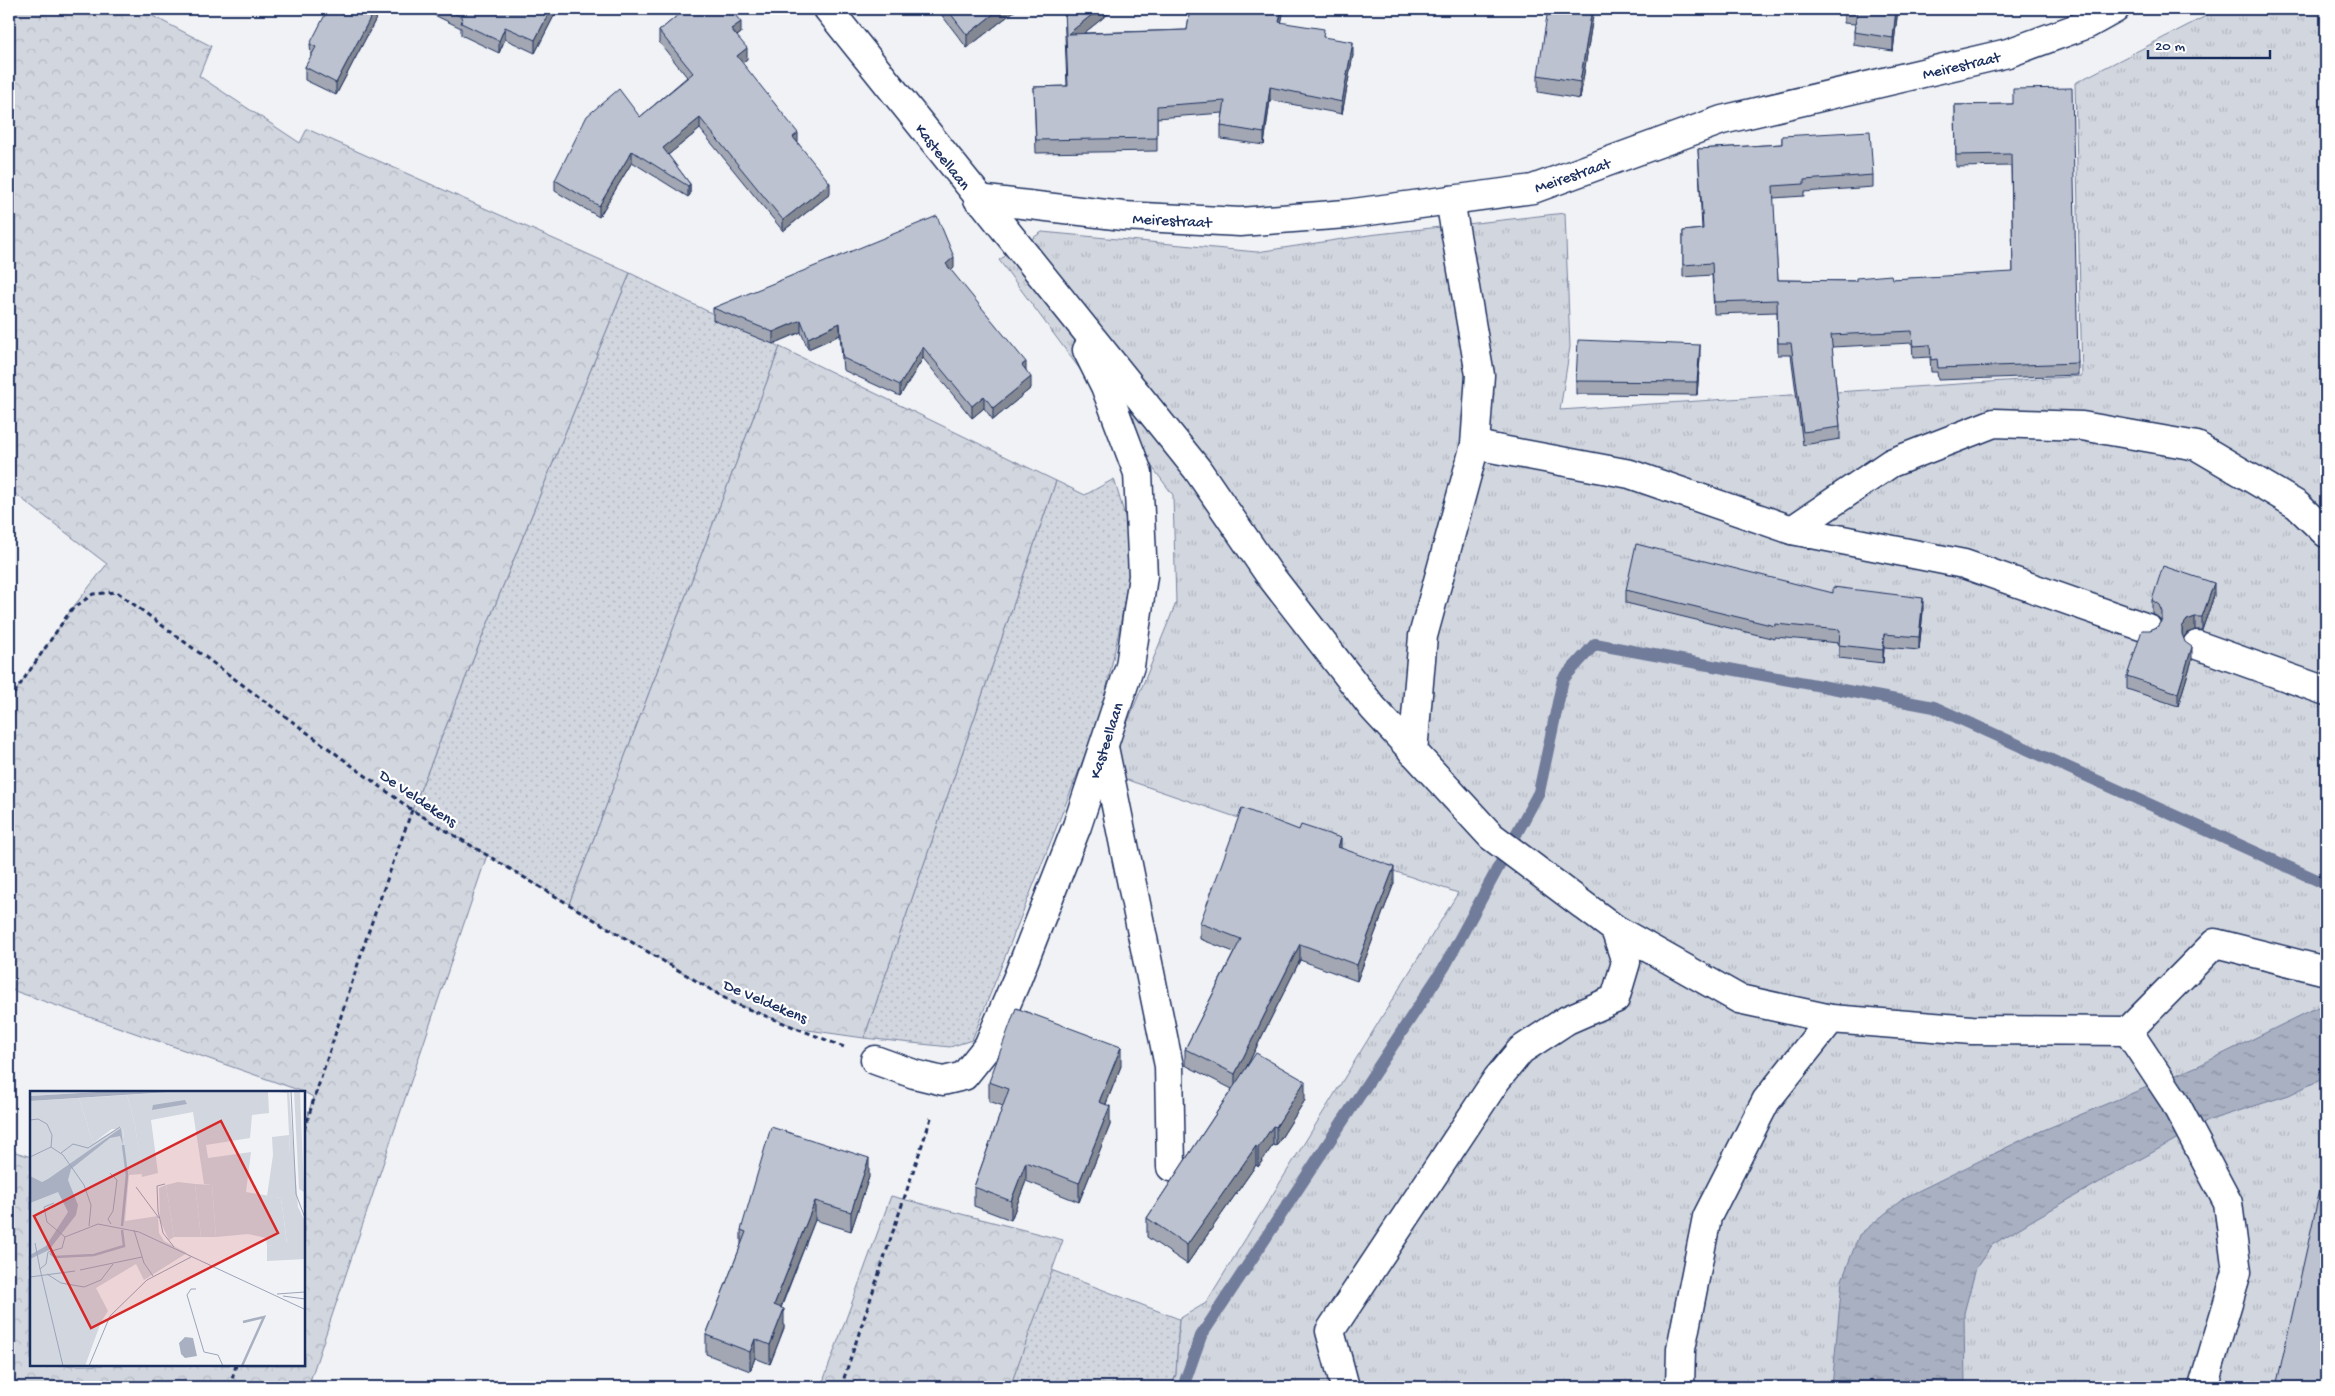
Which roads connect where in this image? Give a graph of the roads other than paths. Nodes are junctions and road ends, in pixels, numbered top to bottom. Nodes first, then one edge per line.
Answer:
1 (828, 9) edge
2 (2115, 9) edge
3 (978, 199) junction
4 (1450, 200) junction
5 (1062, 302) junction
6 (1475, 445) junction
7 (1792, 530) junction
8 (2326, 533) edge
9 (2147, 628) edge
10 (2197, 645) dead end
11 (2326, 691) edge
12 (1104, 746) junction
13 (1413, 752) junction
14 (1615, 928) junction
15 (2326, 971) edge
16 (1831, 1019) junction
17 (2128, 1031) junction
18 (874, 1060) road end
19 (1171, 1167) dead end
20 (1345, 1387) edge
21 (1680, 1387) edge
22 (2203, 1387) edge

1 - 3 street, Kasteellaan
2 - 4 street, Meirestraat
3 - 4 street, Meirestraat
3 - 5 street, Kasteellaan
4 - 6 street
5 - 12 street, Kasteellaan
5 - 13 street, Kasteellaan
6 - 7 street
6 - 13 street
7 - 8 street
7 - 9 street
10 - 11 street
12 - 18 street, Kasteellaan
12 - 19 street
13 - 14 street, Kasteellaan
14 - 16 street, Kasteellaan
14 - 20 street
15 - 17 street
16 - 17 street, Kasteellaan
16 - 21 street
17 - 22 street

